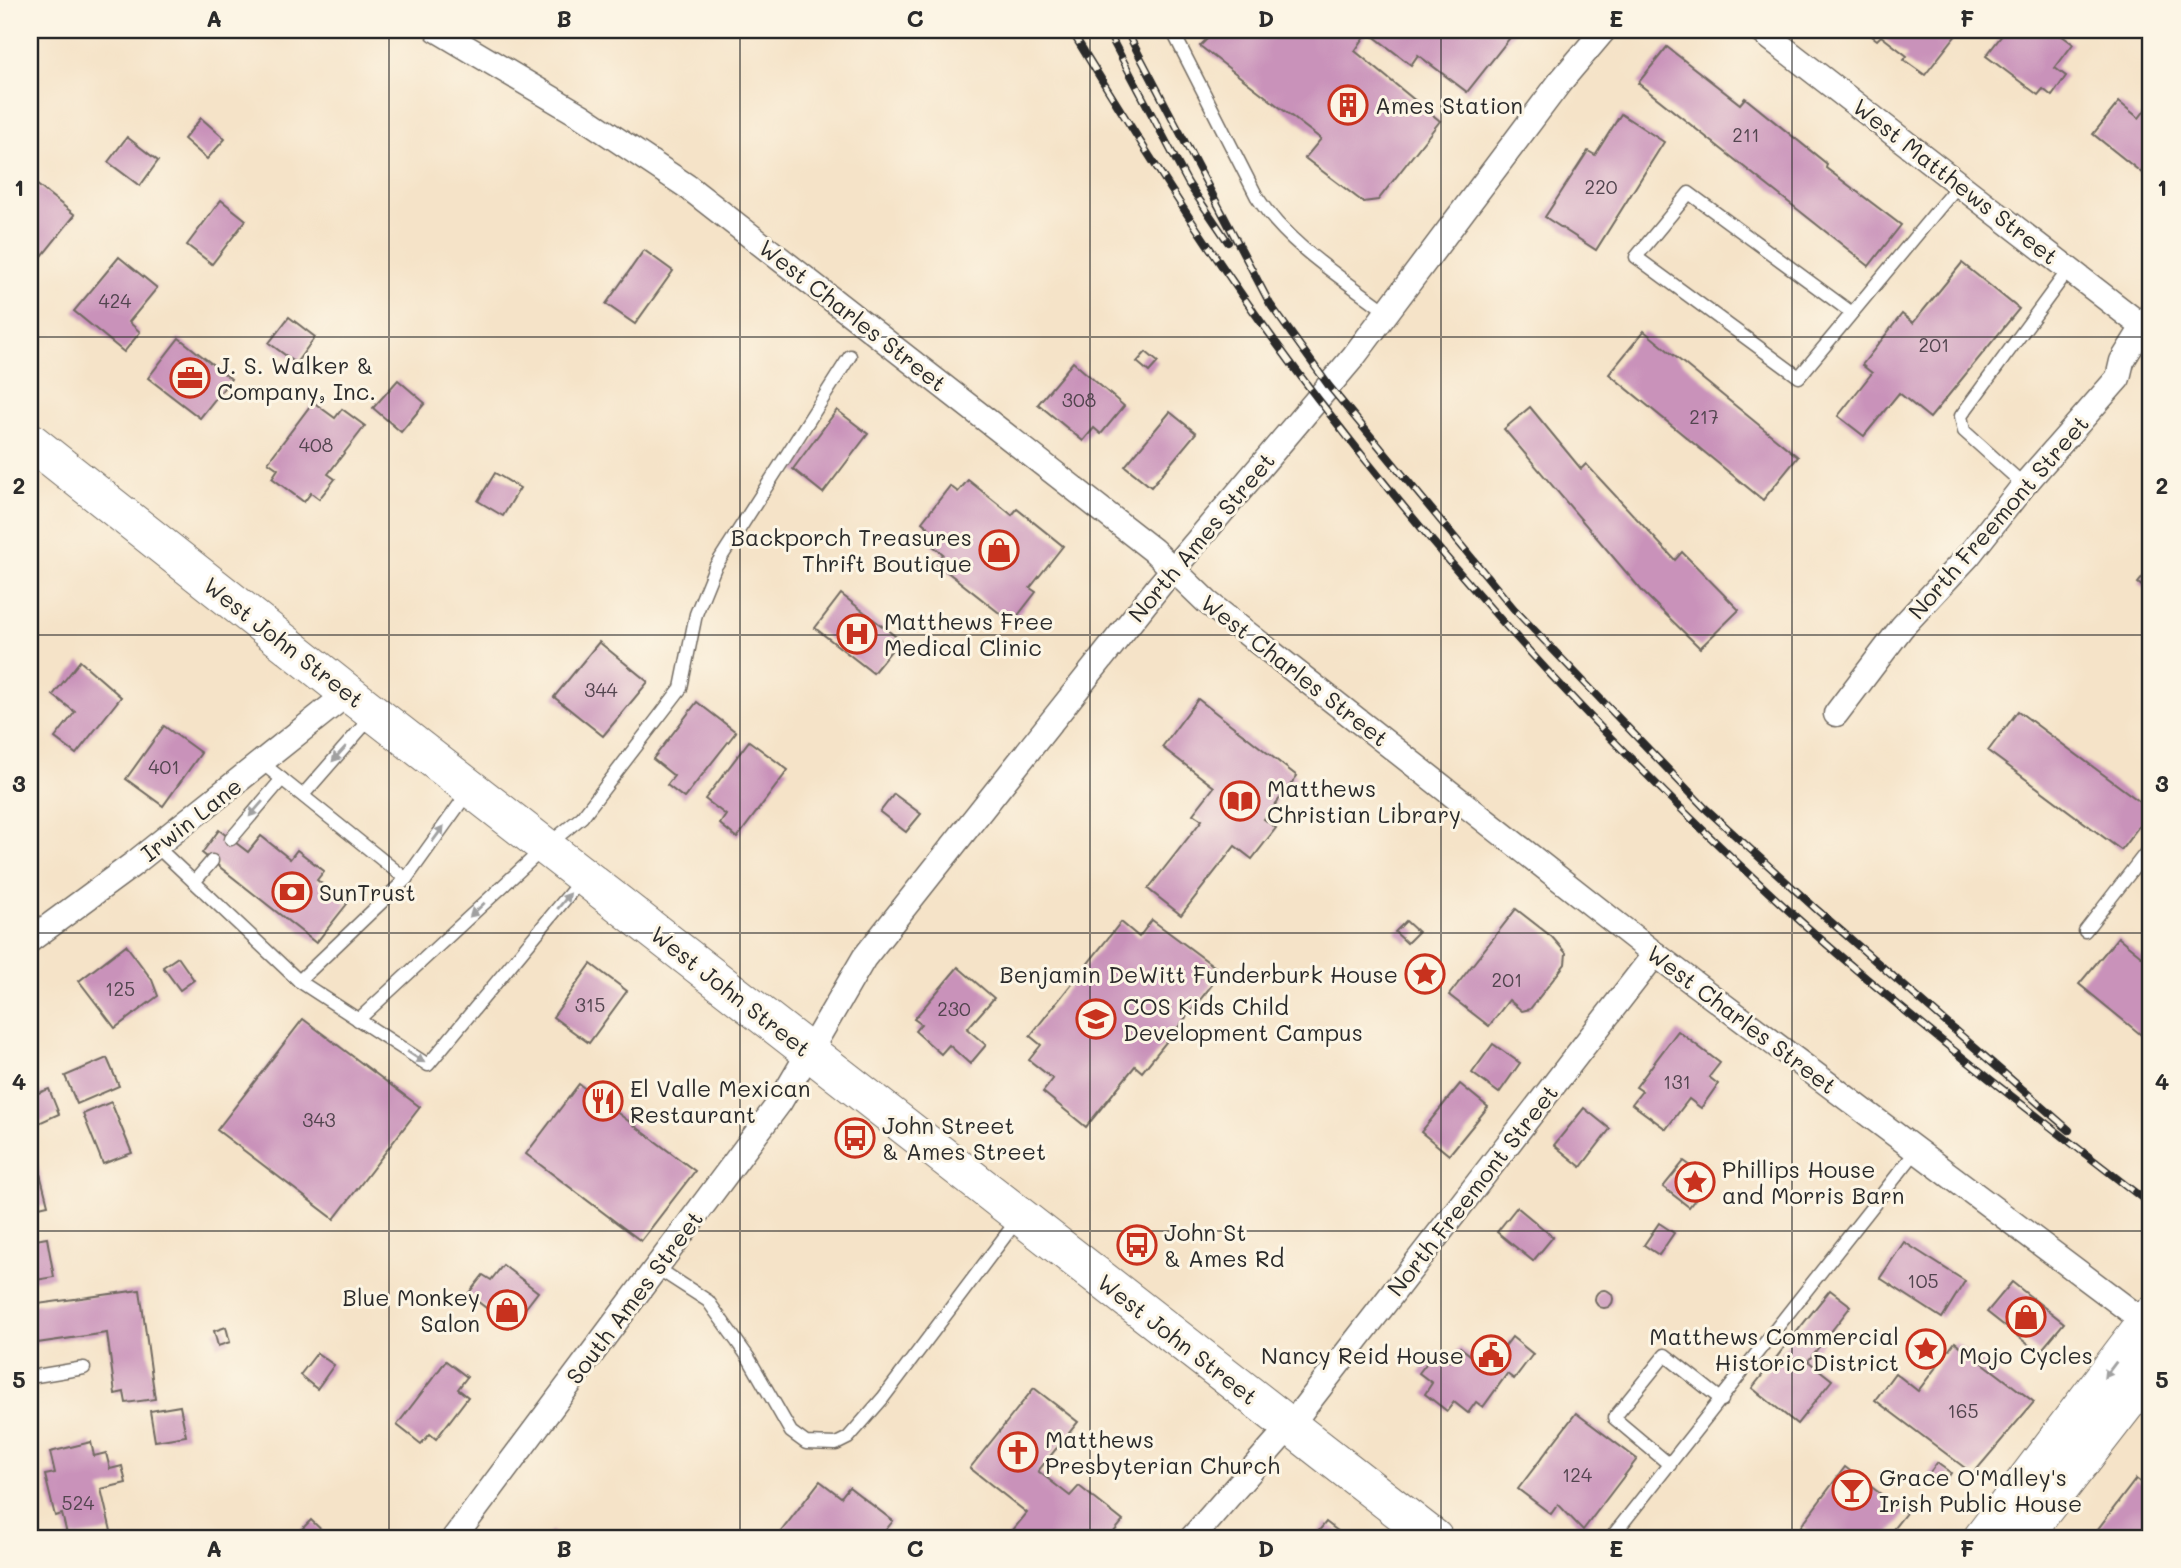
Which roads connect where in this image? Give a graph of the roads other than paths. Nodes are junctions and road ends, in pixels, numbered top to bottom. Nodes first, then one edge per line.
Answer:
1 (437, 30) edge
2 (1172, 30) edge
3 (1604, 30) edge
4 (1760, 30) edge
5 (1959, 184) junction
6 (2069, 269) junction
7 (1387, 312) junction
8 (1852, 313) junction
9 (2148, 325) edge
10 (850, 356) dead end
11 (30, 441) edge
12 (2024, 485) junction
13 (1173, 569) junction
14 (361, 703) junction
15 (1836, 714) dead end
16 (262, 763) junction
17 (282, 779) junction
18 (471, 789) junction
19 (303, 795) junction
20 (231, 839) dead end
21 (156, 846) junction
22 (545, 846) junction
23 (2151, 846) edge
24 (212, 861) dead end
25 (584, 877) junction
26 (406, 879) junction
27 (194, 882) junction
28 (2085, 931) dead end
29 (30, 940) edge
30 (1655, 954) junction
31 (299, 981) junction
32 (358, 1020) junction
33 (809, 1052) junction
34 (1917, 1150) junction
35 (1020, 1216) junction
36 (657, 1268) junction
37 (2148, 1319) edge
38 (84, 1368) dead end
39 (2151, 1372) edge
40 (30, 1377) edge
41 (1722, 1399) junction
42 (1290, 1426) junction
43 (1670, 1465) junction
44 (454, 1538) edge
45 (1192, 1538) edge
46 (1434, 1538) edge
47 (1611, 1538) edge
48 (1982, 1538) edge
49 (2022, 1538) edge

1 - 13 street, West Charles Street
2 - 7 lane
3 - 7 street, North Ames Street
4 - 5 street, West Matthews Street
5 - 6 street, West Matthews Street
5 - 8 lane
6 - 9 street, West Matthews Street
6 - 12 lane
7 - 13 street, North Ames Street
8 - 8 lane
9 - 12 street, North Freemont Street
10 - 22 lane
11 - 14 main road, West John Street
12 - 15 street, North Freemont Street
13 - 30 street, West Charles Street
13 - 33 street, North Ames Street
14 - 16 street, Irwin Lane
14 - 18 main road, West John Street
14 -> 19 lane
16 - 17 lane
16 - 21 street, Irwin Lane
17 - 19 lane
17 -> 20 lane
18 - 22 main road, West John Street
26 -> 18 lane
19 - 26 lane
21 - 27 lane
21 - 29 street, Irwin Lane
22 - 25 main road, West John Street
22 -> 32 lane
23 - 28 lane
24 - 27 lane
32 -> 25 lane
25 - 33 main road, West John Street
26 - 31 lane
27 - 31 lane
30 - 34 street, West Charles Street
30 - 42 street, North Freemont Street
31 - 32 lane
33 - 35 main road, West John Street
33 - 36 street, South Ames Street
34 - 37 street, West Charles Street
34 - 41 lane
35 - 36 lane
35 - 42 main road, West John Street
36 - 44 street, South Ames Street
37 -> 48 main road
38 - 40 lane
39 - 49 main road
41 - 43 lane
41 - 43 lane
42 - 45 street, North Freemont Street
42 - 46 main road, West John Street
43 - 47 lane

